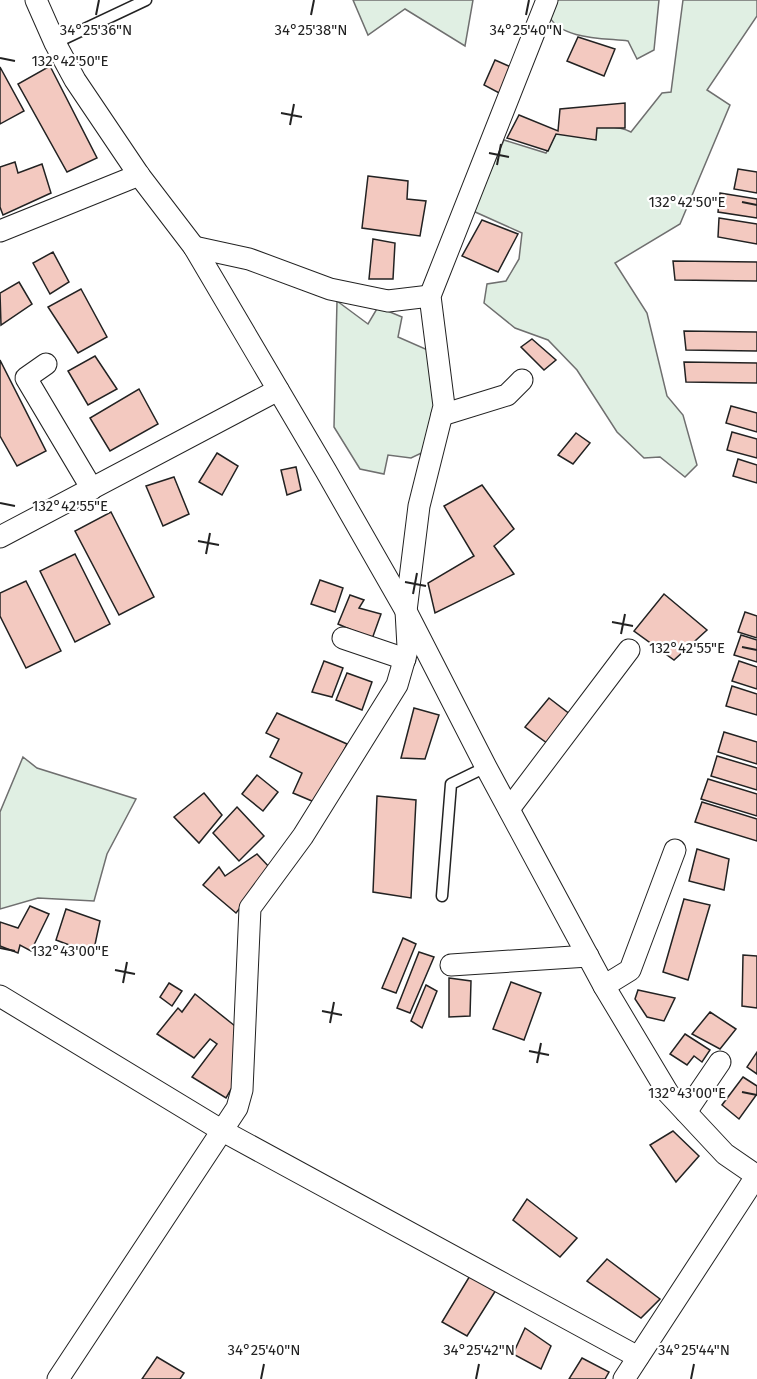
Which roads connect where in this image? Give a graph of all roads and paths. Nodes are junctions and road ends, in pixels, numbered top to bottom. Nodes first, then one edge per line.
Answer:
1 (36, 0) edge
2 (146, 0) edge
3 (548, 0) edge
4 (54, 43) junction
5 (139, 175) junction
6 (0, 231) edge
7 (194, 247) junction
8 (430, 296) junction
9 (46, 364) dead end
10 (522, 380) dead end
11 (278, 390) junction
12 (442, 415) junction
13 (92, 489) junction
14 (0, 537) edge
15 (406, 611) junction
16 (343, 638) dead end
17 (629, 650) dead end
18 (405, 659) junction
19 (486, 767) junction
20 (509, 809) junction
21 (675, 850) dead end
22 (442, 896) dead end
23 (588, 956) junction
24 (450, 965) dead end
25 (604, 986) junction
26 (0, 996) edge
27 (720, 1062) dead end
28 (686, 1112) junction
29 (221, 1130) junction
30 (757, 1176) edge
31 (638, 1357) junction
32 (58, 1379) edge
33 (624, 1379) edge

1 - 4 street
2 - 4 lane
3 - 8 street
4 - 5 street
5 - 6 street
5 - 7 street
7 - 8 street
7 - 11 street
8 - 12 street
9 - 13 street
10 - 12 street
11 - 13 street
11 - 15 street
12 - 15 street
13 - 14 street
15 - 18 street
15 - 19 street
16 - 18 street
17 - 20 street
18 - 29 street
19 - 20 street
19 - 22 lane
20 - 23 street
21 - 25 street
23 - 24 street
23 - 25 street
25 - 28 street
26 - 29 street
27 - 28 street
28 - 30 street
29 - 31 street
29 - 32 street
30 - 31 street
31 - 33 street

